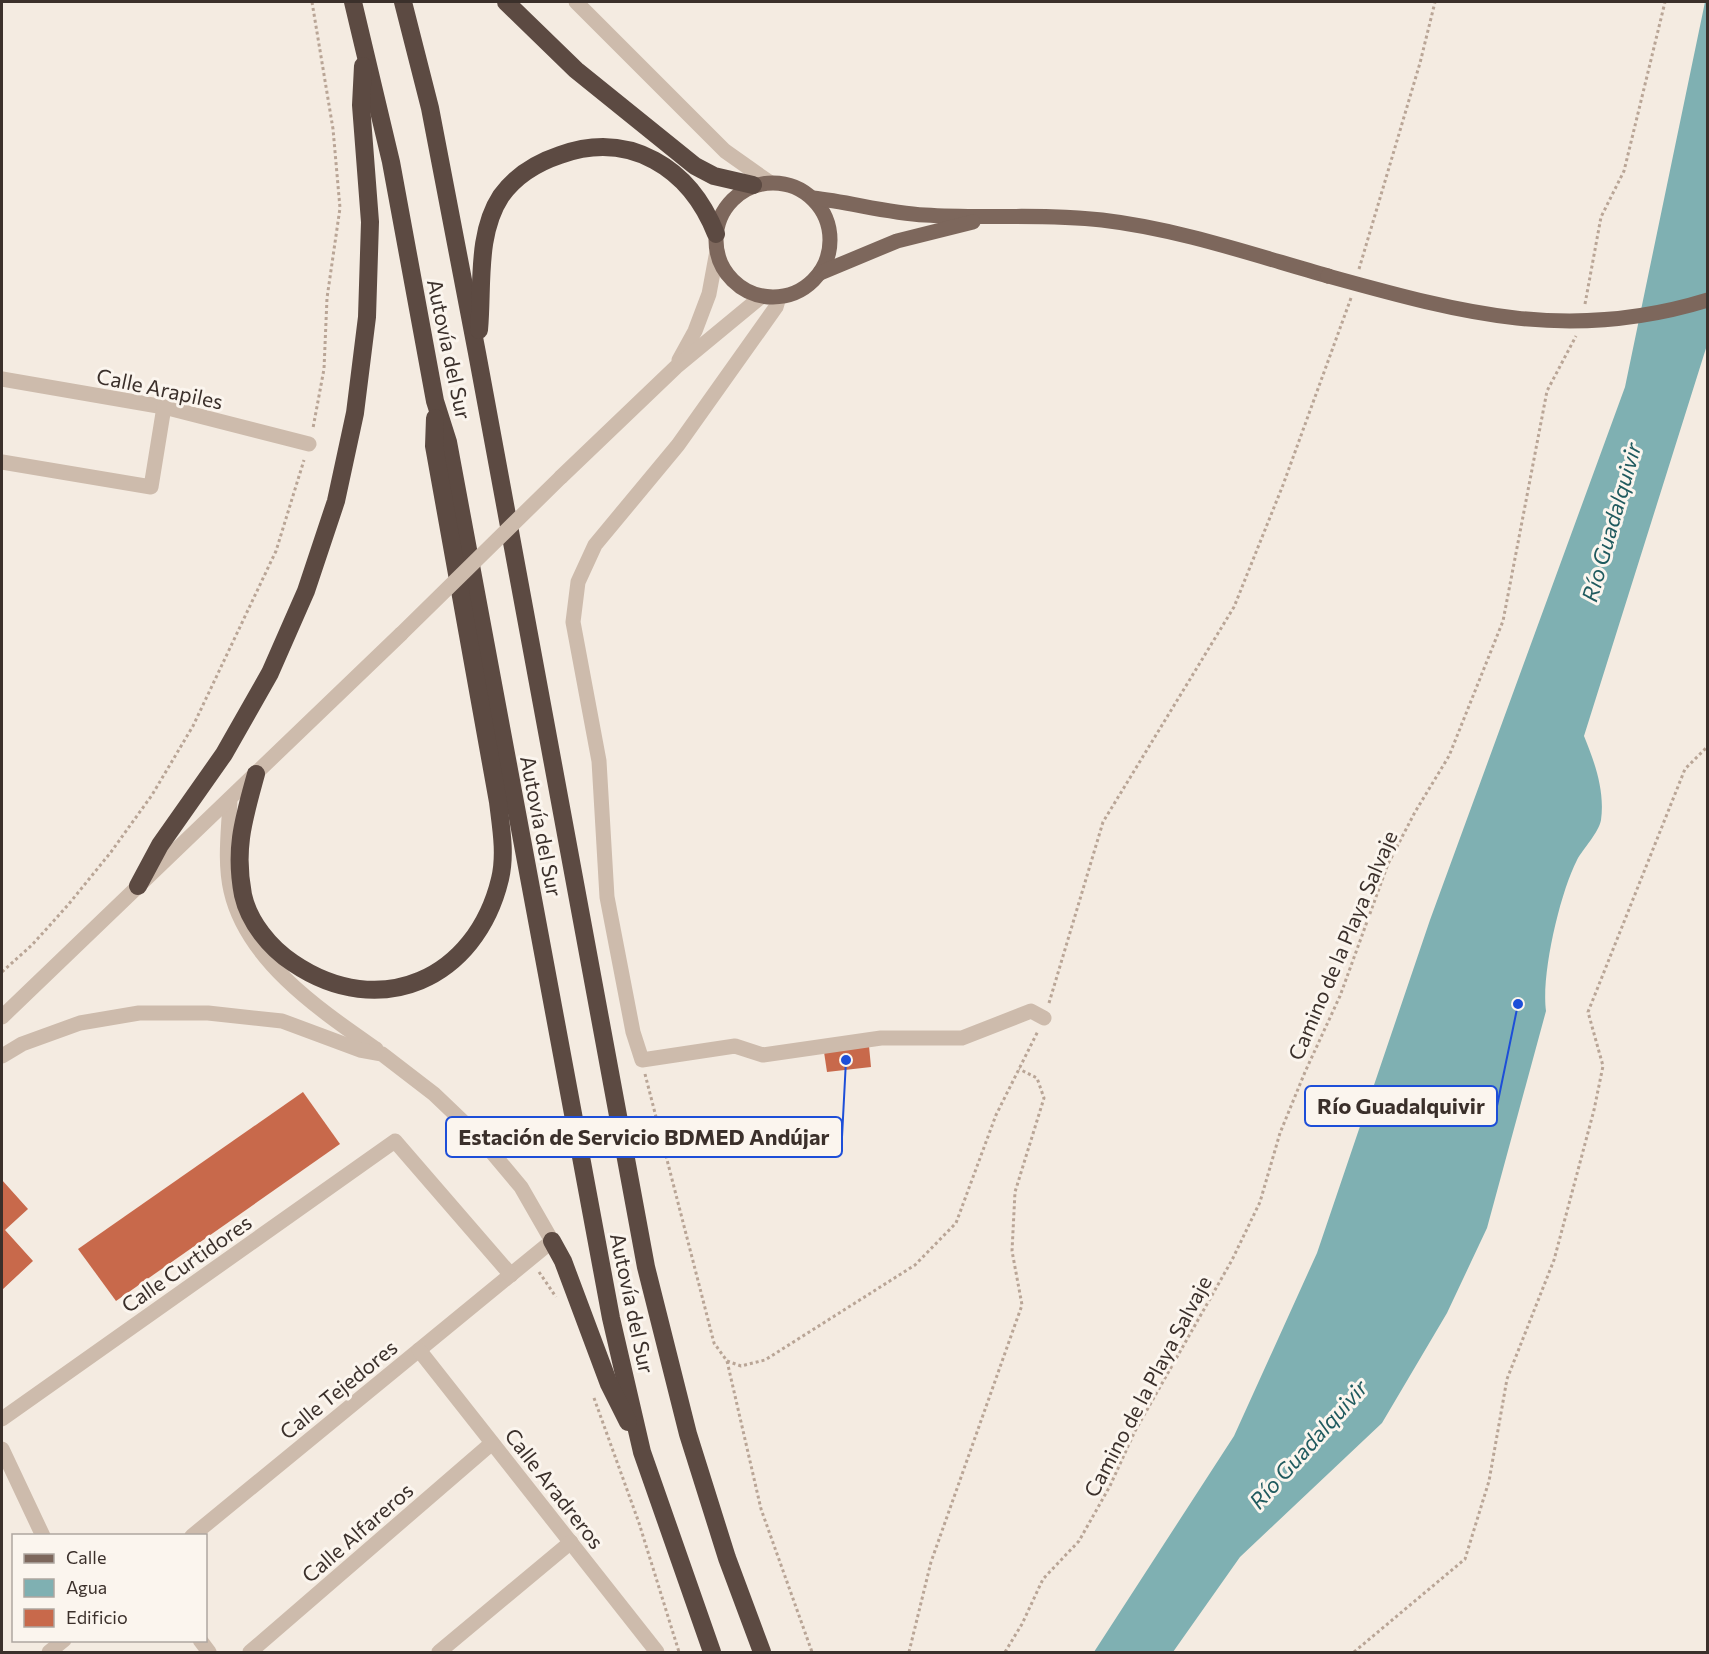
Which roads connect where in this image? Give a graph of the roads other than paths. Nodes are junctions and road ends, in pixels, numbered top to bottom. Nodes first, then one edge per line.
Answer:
1 (352, 2) edge
2 (403, 2) edge
3 (506, 2) edge
4 (576, 2) edge
5 (364, 43) junction
6 (725, 151) junction
7 (750, 186) junction
8 (813, 198) junction
9 (993, 217) junction
10 (716, 242) junction
11 (820, 273) junction
12 (762, 296) junction
13 (779, 297) junction
14 (1707, 300) edge
15 (477, 353) junction
16 (676, 367) junction
17 (2, 379) edge
18 (435, 401) junction
19 (164, 407) junction
20 (309, 444) road end
21 (2, 462) edge
22 (256, 774) junction
23 (230, 799) junction
24 (138, 886) junction
25 (2, 1017) edge
26 (1044, 1018) road end
27 (382, 1054) junction
28 (2, 1056) edge
29 (552, 1241) junction
30 (511, 1275) junction
31 (419, 1350) junction
32 (2, 1419) edge
33 (492, 1443) junction
34 (2, 1449) edge
35 (642, 1452) junction
36 (41, 1534) edge
37 (194, 1534) edge
38 (571, 1542) junction
39 (63, 1642) edge
40 (49, 1653) edge
41 (250, 1653) edge
42 (439, 1653) edge
43 (657, 1653) edge
44 (712, 1653) edge
45 (762, 1653) edge

1 - 5 highway, Autovía del Sur
2 - 15 highway, Autovía del Sur
3 - 7 highway
4 - 6 street
5 - 18 highway, Autovía del Sur
5 - 24 highway
6 - 7 street
6 - 7 street
7 - 8 main road
7 - 10 main road
8 - 9 main road
8 - 11 main road
9 - 11 main road
9 - 14 main road, bridge
10 - 12 main road
10 - 15 highway
10 - 16 street
11 - 13 main road
12 - 13 main road
12 - 16 street
13 - 26 street
15 - 45 highway, Autovía del Sur
16 - 22 street, bridge
17 - 19 street, Calle Arapiles
18 - 22 highway
18 - 35 highway, Autovía del Sur
19 - 20 street, Calle Arapiles
19 - 21 street
22 - 23 street
23 - 24 street
23 - 27 street
24 - 25 street
27 - 28 street
27 - 29 street
29 - 30 street, Calle Tejedores
29 - 35 highway
30 - 31 street, Calle Tejedores
30 - 32 street, Calle Curtidores
31 - 33 street, Calle Aradreros
31 - 37 street, Calle Tejedores
33 - 38 street, Calle Aradreros
33 - 41 street, Calle Alfareros
34 - 36 street
35 - 44 highway, Autovía del Sur
38 - 42 street
38 - 43 street, Calle Aradreros
39 - 40 street

